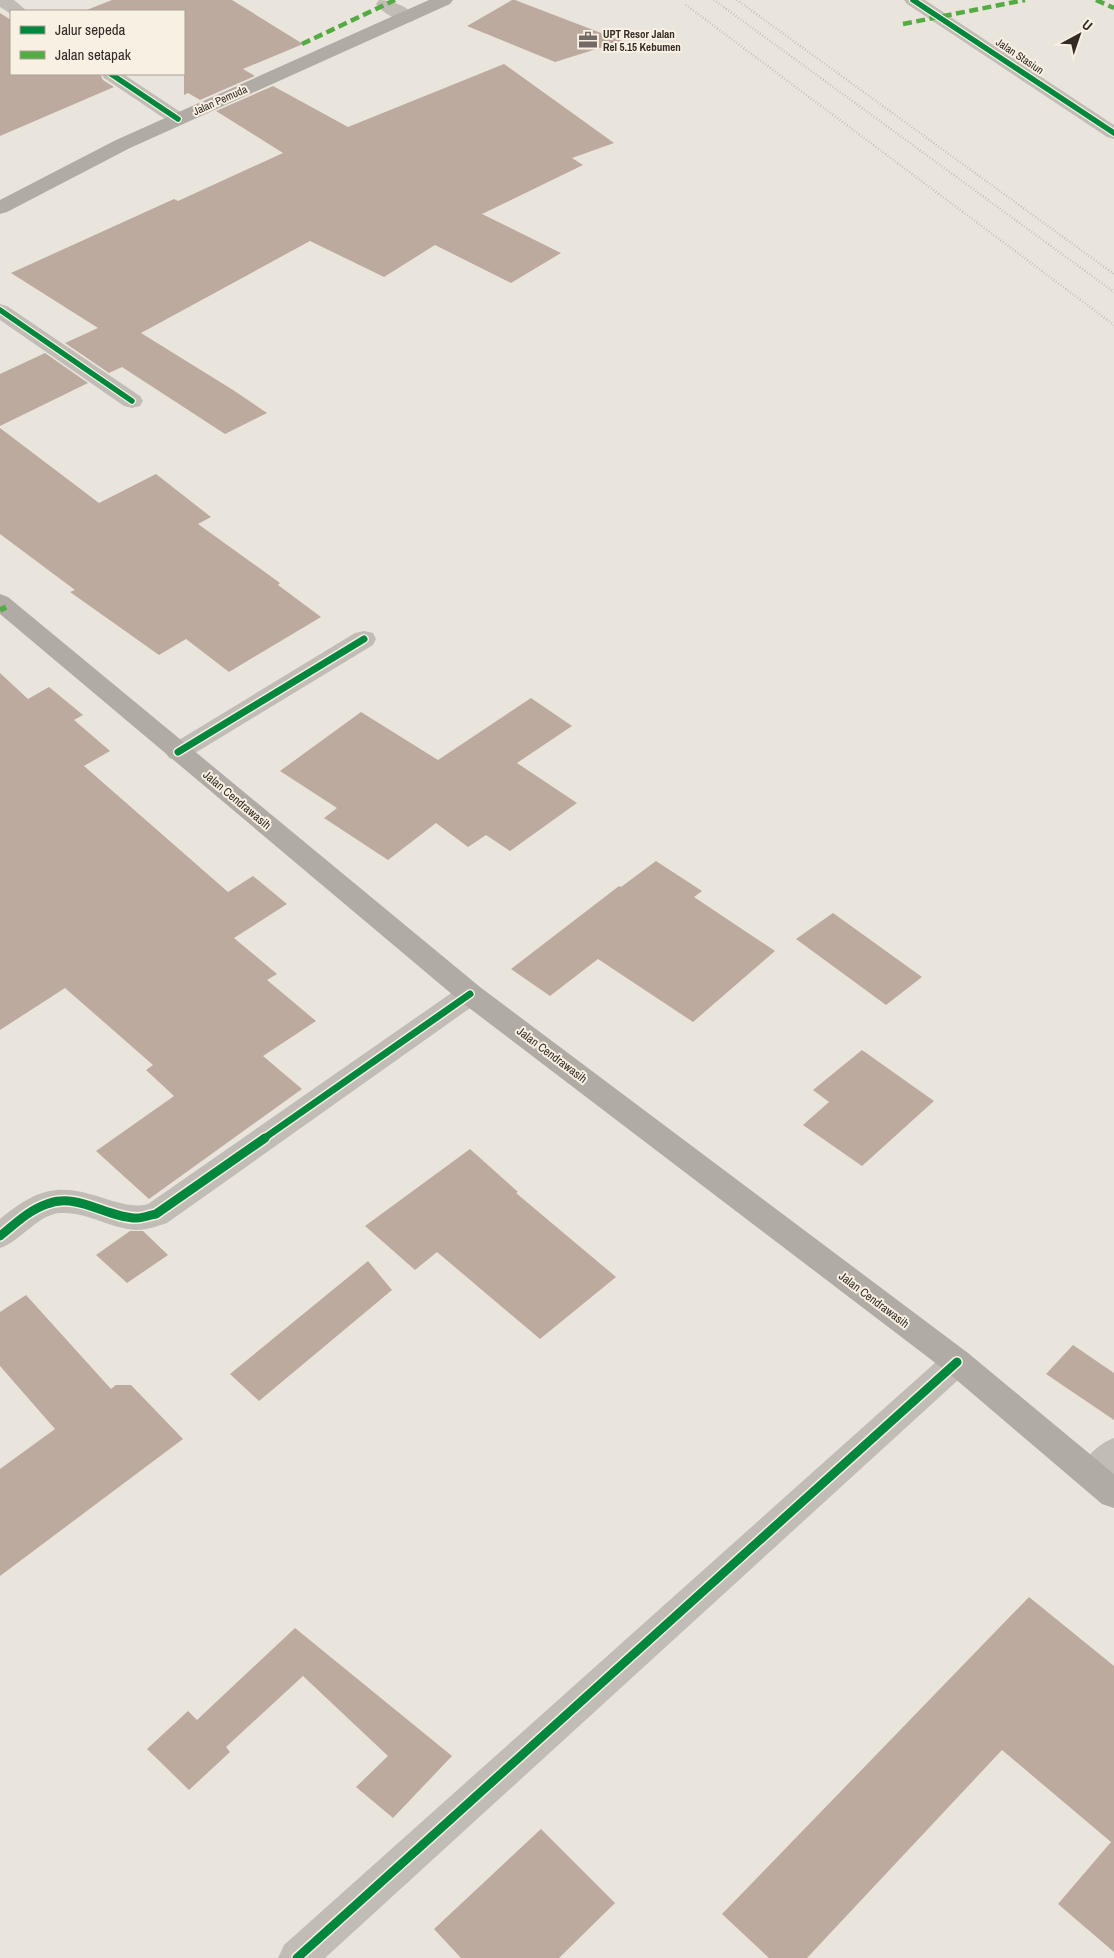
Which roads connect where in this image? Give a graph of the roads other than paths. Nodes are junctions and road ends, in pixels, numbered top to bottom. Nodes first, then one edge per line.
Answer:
1 (2, 0) edge
2 (444, 0) edge
3 (912, 0) edge
4 (385, 4) dead end
5 (17, 10) edge
6 (407, 17) junction
7 (112, 75) edge
8 (178, 119) junction
9 (1114, 133) edge
10 (0, 208) edge
11 (0, 310) edge
12 (132, 401) dead end
13 (2, 606) edge
14 (364, 639) dead end
15 (178, 752) junction
16 (470, 994) junction
17 (0, 1236) edge
18 (957, 1362) junction
19 (1114, 1452) edge
20 (1103, 1485) edge
21 (296, 1958) edge

1 - 5 street
2 - 6 main road, Jalan Pemuda
3 - 9 street, Jalan Stasiun
4 - 6 street
6 - 8 main road, Jalan Pemuda
7 - 8 street
8 - 10 main road, Jalan Pemuda
11 - 12 street
13 - 15 main road, Jalan Cendrawasih
14 - 15 street
15 - 16 main road, Jalan Cendrawasih
16 - 17 street
16 - 18 main road, Jalan Cendrawasih
18 - 20 main road, Jalan Cendrawasih
18 - 21 street
19 - 20 street

